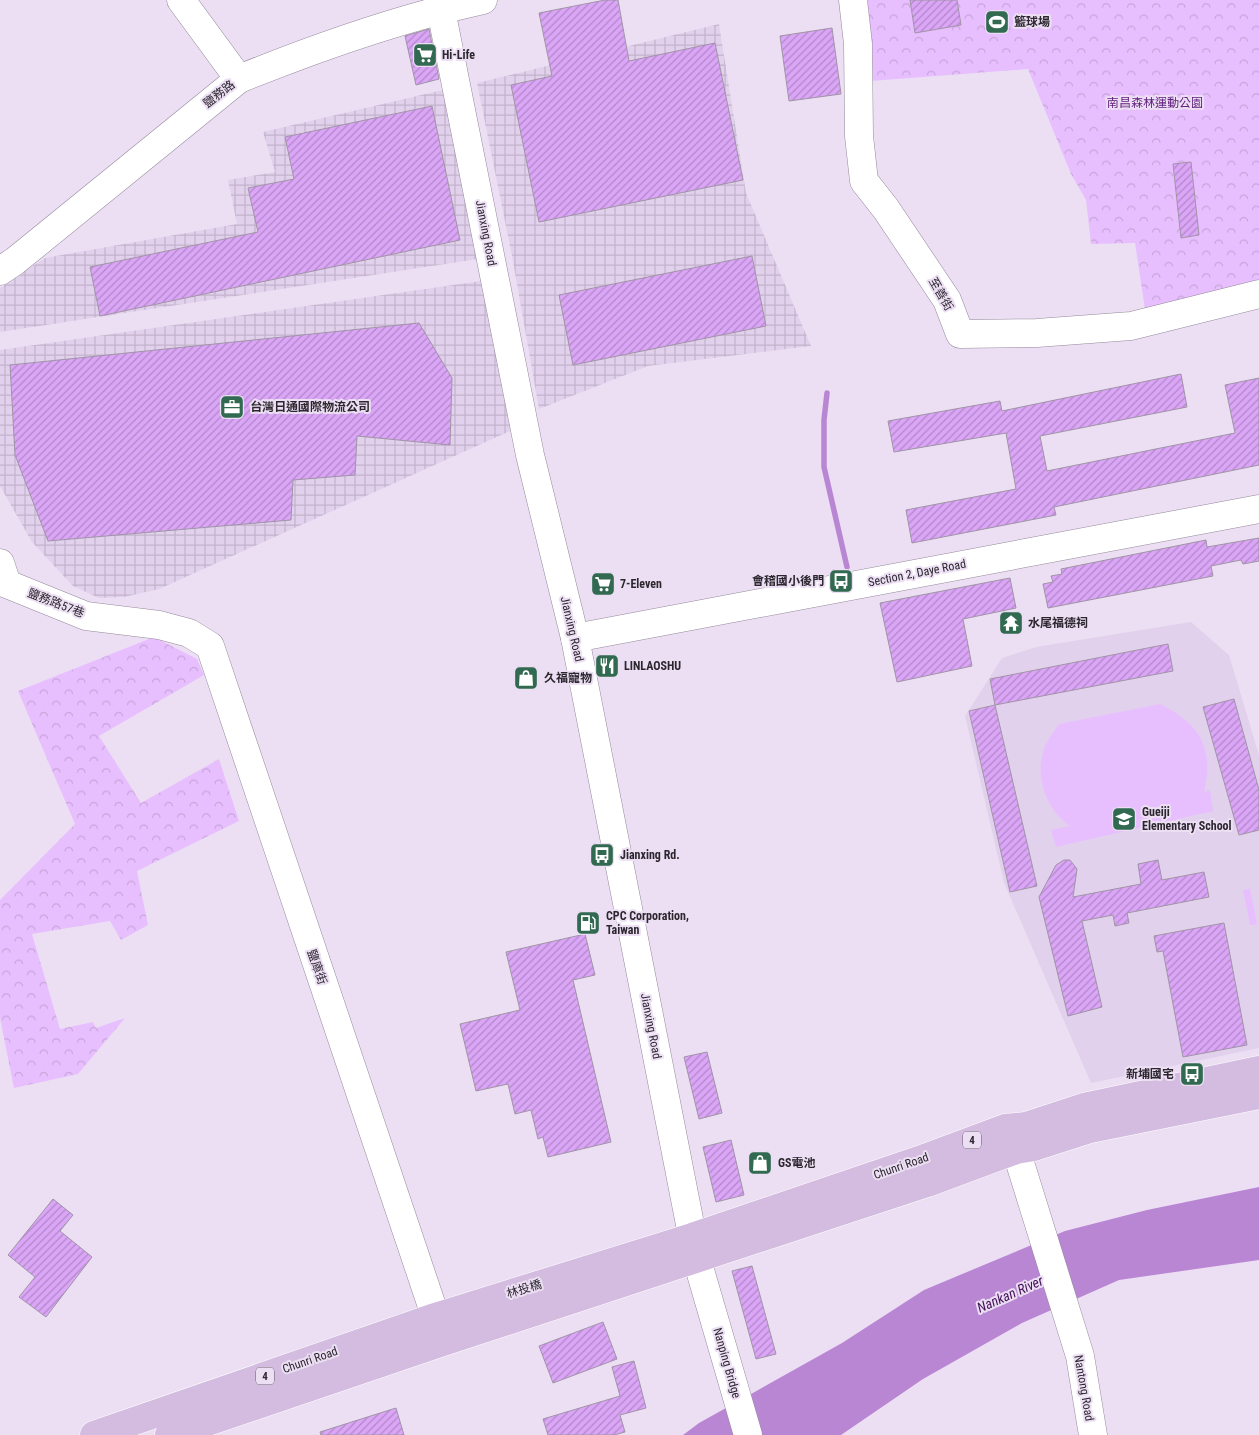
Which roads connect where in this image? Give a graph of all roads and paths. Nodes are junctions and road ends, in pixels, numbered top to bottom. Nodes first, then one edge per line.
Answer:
1 (181, 0) edge
2 (483, 0) edge
3 (853, 0) edge
4 (440, 5) edge
5 (239, 79) junction
6 (0, 271) edge
7 (1259, 294) edge
8 (1259, 508) edge
9 (0, 563) edge
10 (159, 625) joint
11 (574, 638) junction
12 (1259, 1070) edge
13 (1259, 1095) edge
14 (1010, 1139) junction
15 (694, 1248) junction
16 (548, 1281) joint
17 (706, 1291) joint
18 (499, 1297) joint
19 (439, 1329) junction
20 (94, 1435) edge
21 (169, 1435) edge
22 (748, 1435) edge
23 (1093, 1435) edge

1 - 5 street
2 - 4 street, 鹽務路
3 - 7 street, 至善街
4 - 5 street, 鹽務路
4 - 11 street, Jianxing Road
5 - 6 street, 鹽務路
8 - 11 street, Section 2, Daye Road
9 - 10 street, 鹽務路57巷
10 - 19 street, 鹽庫街
11 - 15 street, Jianxing Road
12 - 14 main road, Chunri Road / 4
13 - 14 main road, Chunri Road / 4
14 - 15 main road, Chunri Road / 4
14 - 23 street, Nantong Road
15 - 16 main road, Chunri Road / 4
15 - 17 street, Jianxing Road
15 - 19 main road, Chunri Road / 4
16 - 18 main road, 林投橋 / 4
17 - 22 street, Nanping Bridge
18 - 19 main road, Chunri Road / 4
19 - 20 main road, Chunri Road / 4
19 - 21 main road, Chunri Road / 4

